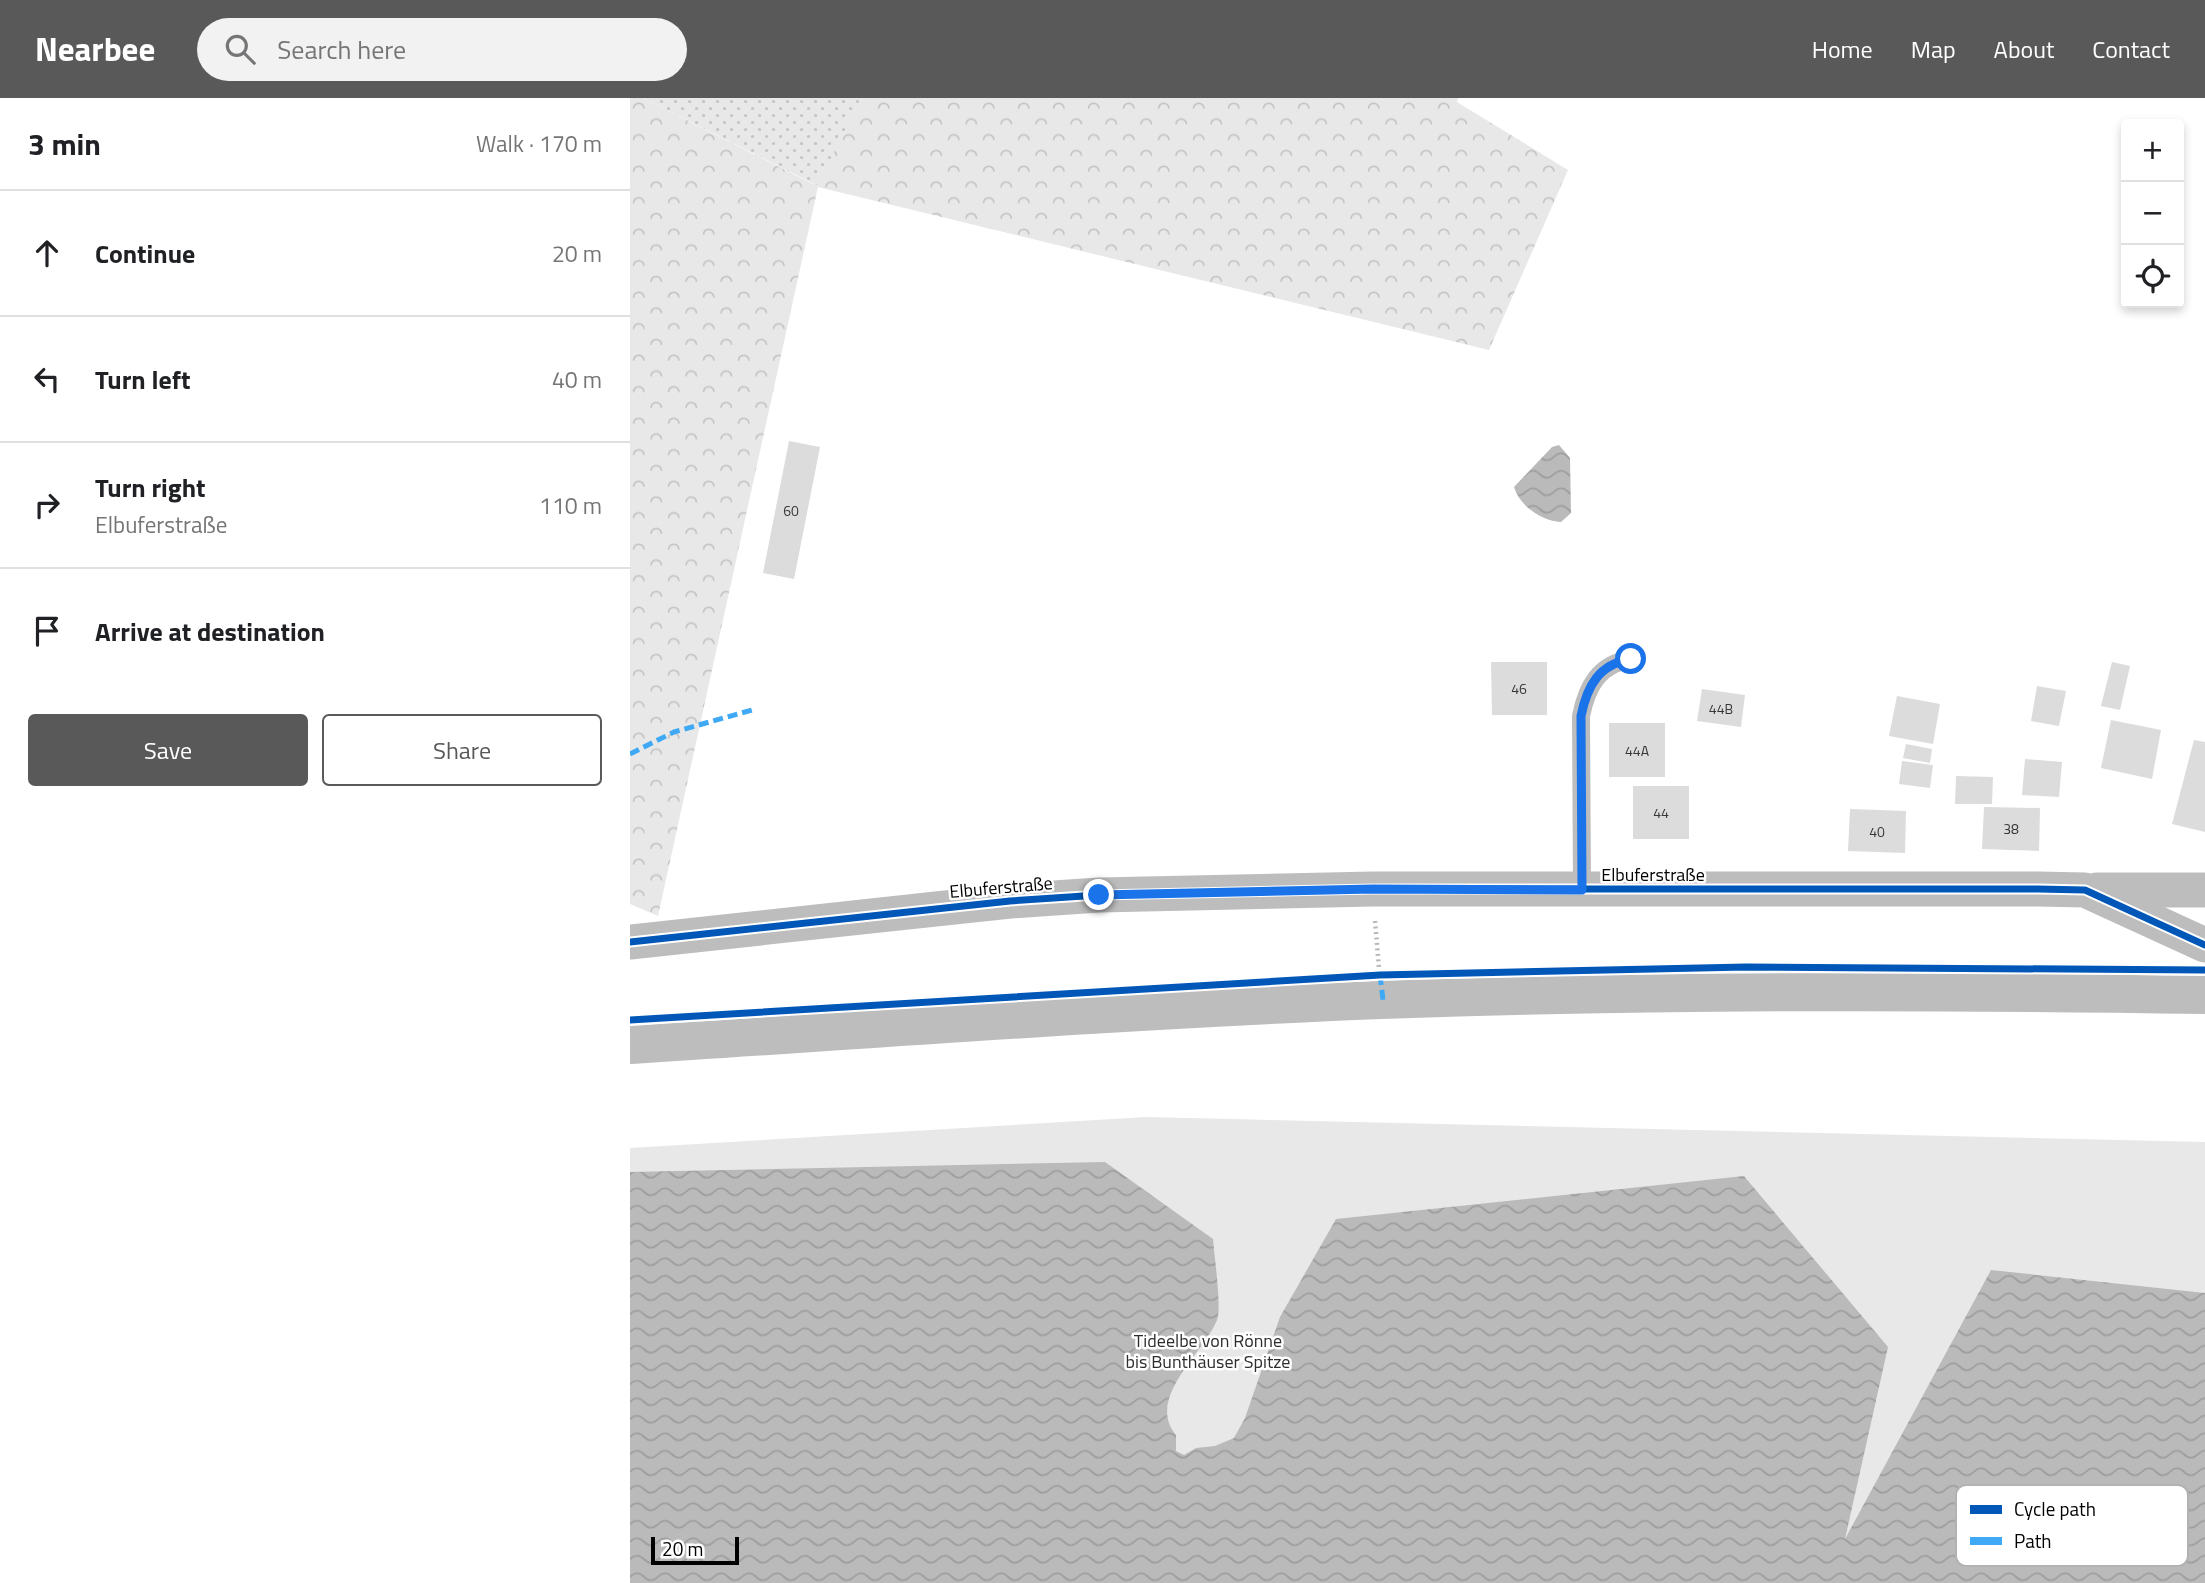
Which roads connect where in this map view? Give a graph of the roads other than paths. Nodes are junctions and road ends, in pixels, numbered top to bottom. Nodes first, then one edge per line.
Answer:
1 (1631, 659) dead end
2 (1582, 890) junction
3 (2085, 890) junction
4 (2205, 890) edge
5 (630, 942) edge
6 (2205, 945) edge
7 (2205, 995) edge
8 (630, 1045) edge

1 - 2 lane
2 - 3 street, Elbuferstraße
2 - 5 street, Elbuferstraße
3 - 4 street, Elbuferstraße
3 - 6 street, Elbuferstraße
7 - 8 street

